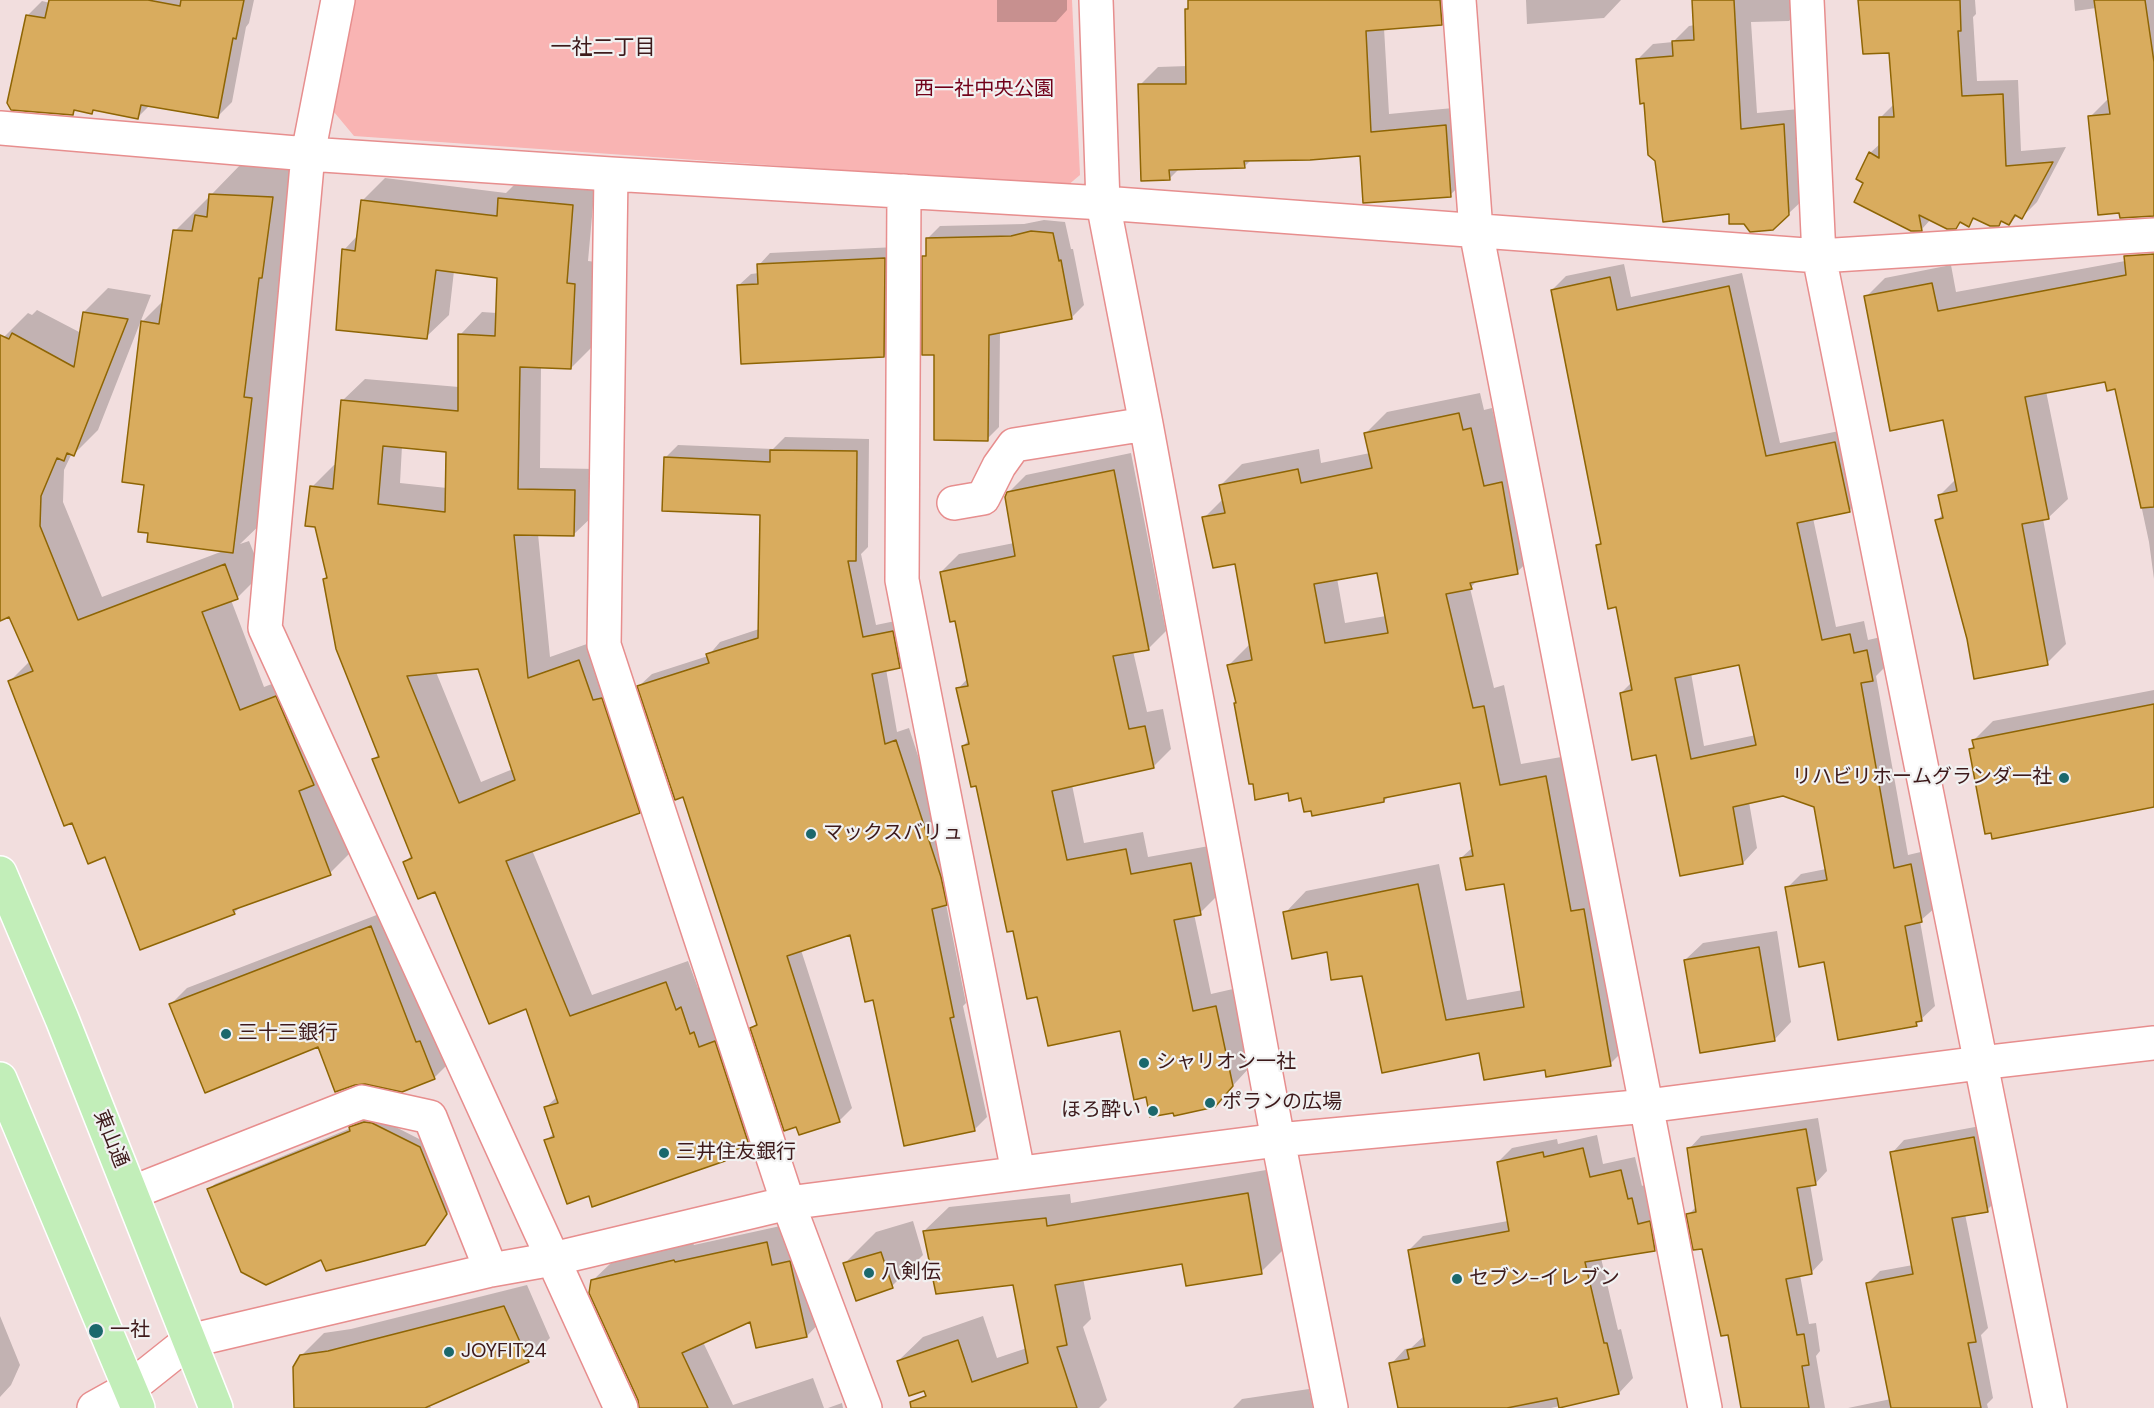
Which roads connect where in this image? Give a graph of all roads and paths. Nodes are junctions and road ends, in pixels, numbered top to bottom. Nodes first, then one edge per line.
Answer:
1 (338, 0) edge
2 (1096, 0) edge
3 (1459, 0) edge
4 (1807, 0) edge
5 (0, 128) edge
6 (308, 154) junction
7 (612, 174) junction
8 (904, 191) junction
9 (1103, 203) junction
10 (1476, 231) junction
11 (2154, 235) edge
12 (1819, 256) junction
13 (1146, 424) junction
14 (954, 503) dead end
15 (0, 873) edge
16 (2154, 1043) edge
17 (1980, 1063) junction
18 (0, 1079) edge
19 (1647, 1106) junction
20 (1278, 1140) junction
21 (1018, 1172) junction
22 (131, 1193) junction
23 (788, 1203) junction
24 (553, 1259) junction
25 (491, 1270) junction
26 (189, 1341) junction
27 (134, 1398) edge
28 (94, 1408) edge
29 (216, 1408) edge
30 (621, 1408) edge
31 (865, 1408) edge
32 (1331, 1408) edge
33 (1706, 1408) edge
34 (2050, 1408) edge

1 - 6 street
2 - 9 street
3 - 10 street
4 - 12 street
5 - 6 street
6 - 7 street
6 - 24 street
7 - 8 street
7 - 23 street
8 - 9 street
8 - 21 street
9 - 10 street
9 - 13 street
10 - 12 street
10 - 19 street
11 - 12 street
12 - 17 street
13 - 14 street
13 - 20 street
15 - 22 main road, 東山通
16 - 17 street
17 - 19 street
17 - 34 street
18 - 27 main road
19 - 20 street
19 - 33 street
20 - 21 street
20 - 32 street
21 - 23 street
22 - 25 street
22 - 26 main road, 東山通
23 - 24 street
23 - 31 street
24 - 25 street
24 - 30 street
25 - 26 street
26 - 27 street
26 - 29 main road, 東山通
27 - 28 street

